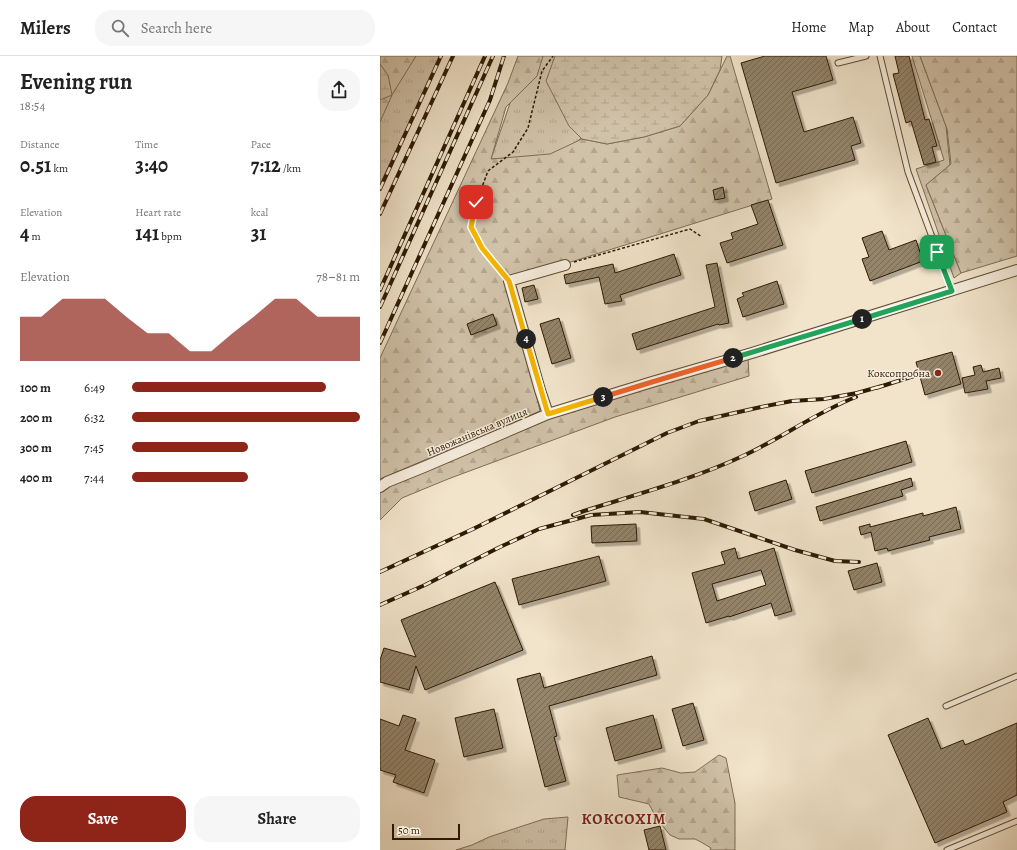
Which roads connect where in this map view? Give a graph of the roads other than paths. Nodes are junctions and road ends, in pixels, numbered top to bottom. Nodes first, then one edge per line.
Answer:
1 (866, 56) edge
2 (880, 56) edge
3 (838, 63) dead end
4 (565, 265) road end
5 (1017, 270) edge
6 (952, 291) junction
7 (548, 414) junction
8 (380, 487) edge
9 (1017, 676) edge
10 (946, 706) dead end
11 (1017, 820) edge
12 (947, 850) edge

1 - 3 lane
2 - 6 lane
4 - 7 street
5 - 6 street, Новожанівська вулиця
6 - 7 street, Новожанівська вулиця
7 - 8 street, Новожанівська вулиця
9 - 10 lane
11 - 12 lane

